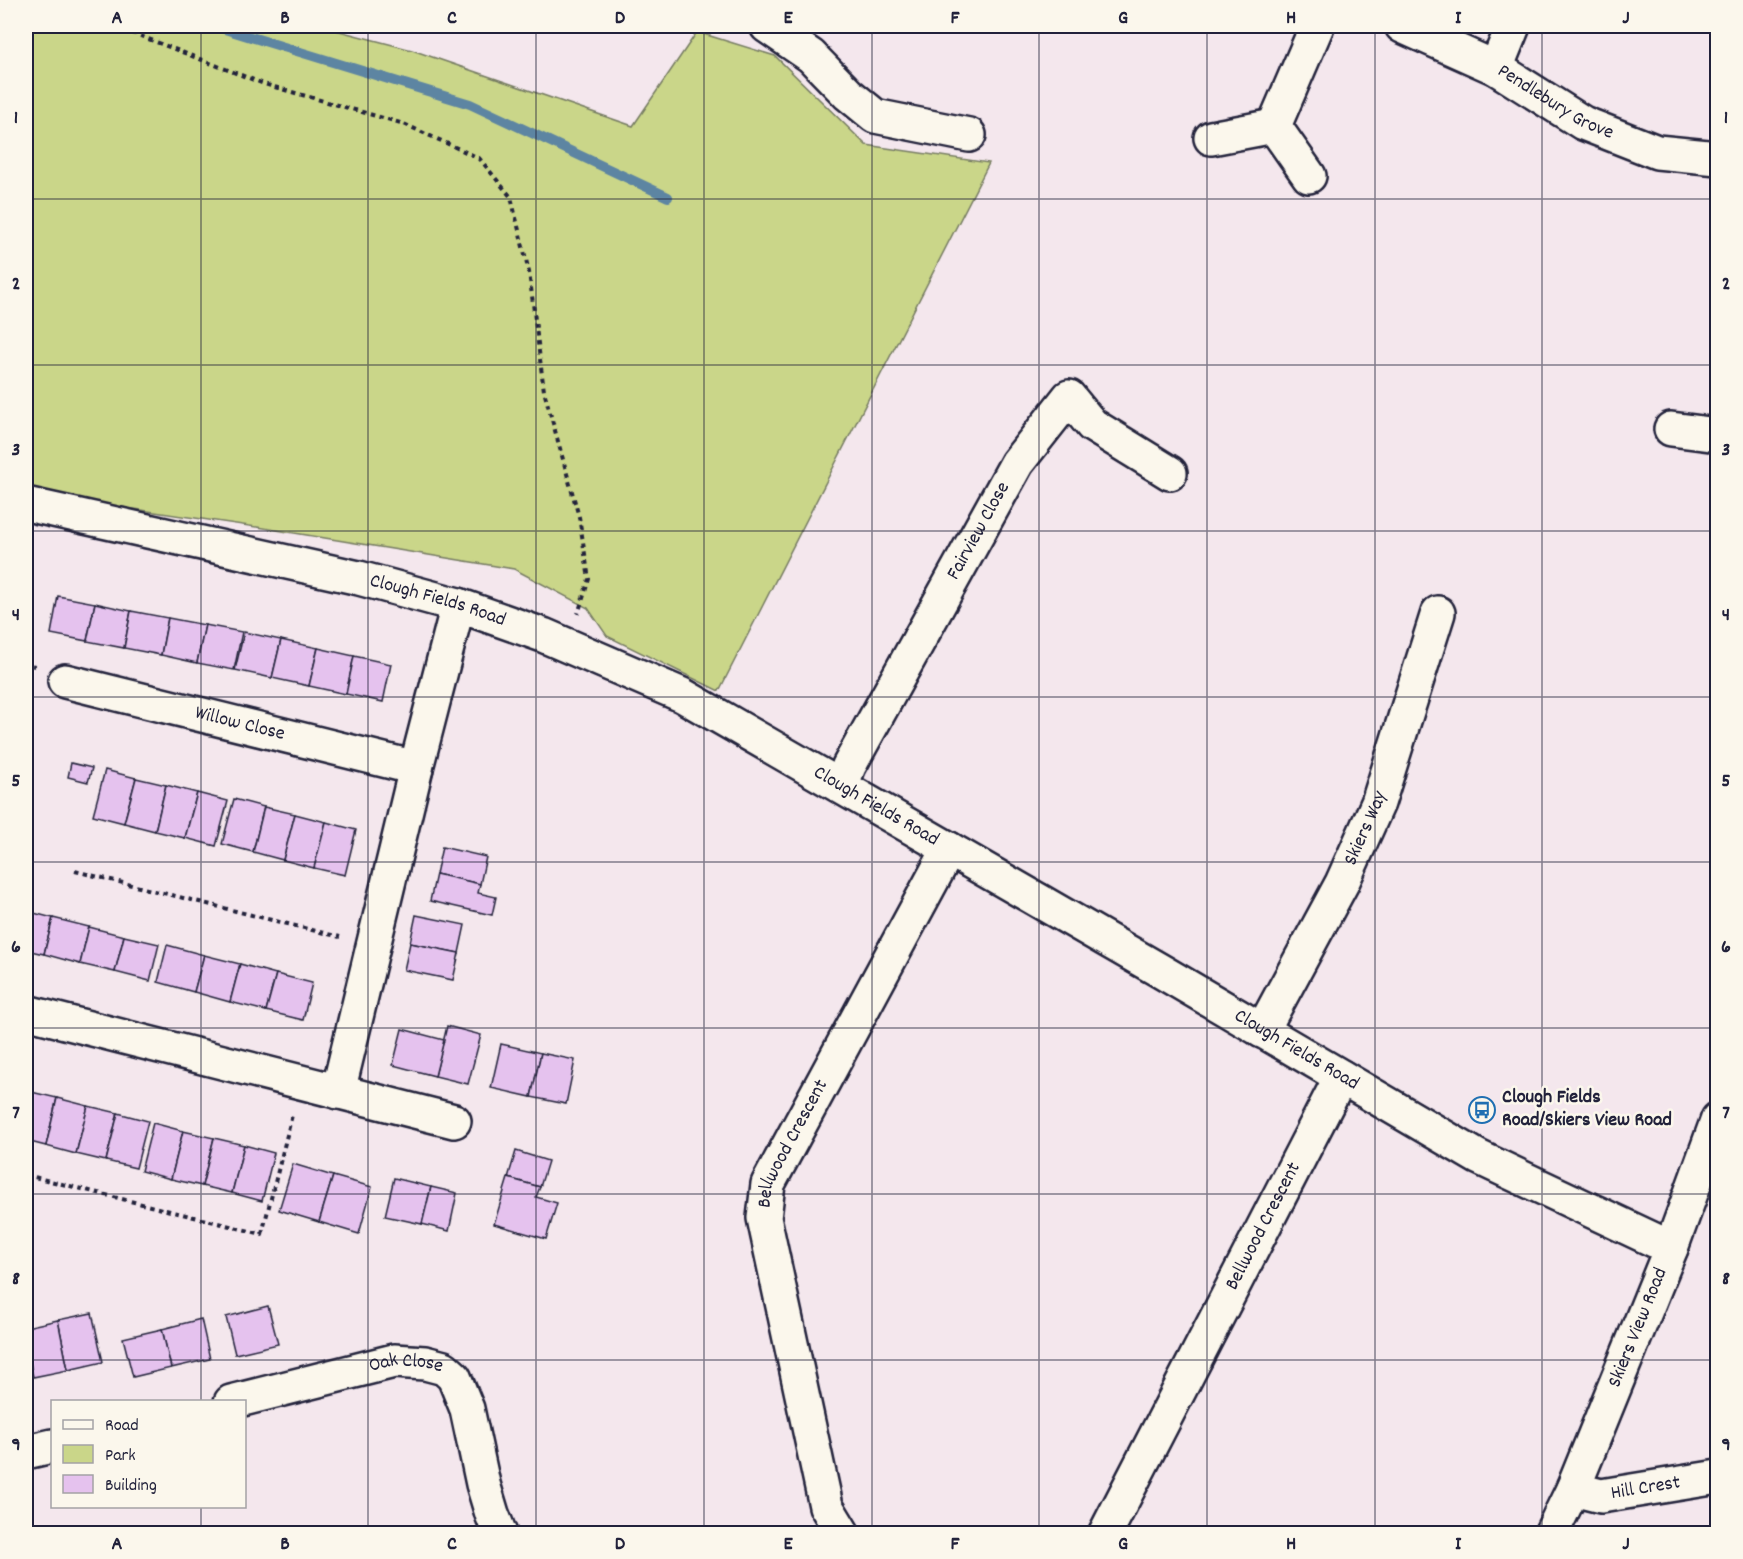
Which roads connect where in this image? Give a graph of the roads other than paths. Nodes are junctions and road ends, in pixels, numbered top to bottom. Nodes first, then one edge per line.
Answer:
1 (767, 26) edge
2 (1317, 26) edge
3 (1402, 26) edge
4 (1513, 26) edge
5 (1496, 68) junction
6 (1274, 126) junction
7 (969, 135) dead end
8 (1211, 138) dead end
9 (1718, 158) edge
10 (1309, 176) dead end
11 (1671, 429) dead end
12 (1718, 435) edge
13 (1170, 473) dead end
14 (26, 504) edge
15 (458, 604) junction
16 (1437, 613) dead end
17 (65, 681) dead end
18 (416, 768) junction
19 (841, 786) junction
20 (949, 849) junction
21 (26, 1012) edge
22 (1262, 1031) junction
23 (1341, 1077) junction
24 (338, 1092) junction
25 (1718, 1119) edge
26 (454, 1121) dead end
27 (1671, 1248) junction
28 (235, 1400) edge
29 (51, 1446) edge
30 (26, 1452) edge
31 (1718, 1477) edge
32 (1573, 1489) junction
33 (1118, 1529) edge
34 (500, 1533) edge
35 (843, 1533) edge
36 (1551, 1533) edge

1 - 7 street
2 - 6 street
3 - 5 street, Pendlebury Grove
4 - 5 street
5 - 9 street, Pendlebury Grove
6 - 8 street
6 - 10 street
11 - 12 street
13 - 19 street, Fairview Close
14 - 15 street, Clough Fields Road
15 - 18 street
15 - 19 street, Clough Fields Road
16 - 22 street, Skiers Way
17 - 18 street, Willow Close
18 - 24 street
19 - 20 street, Clough Fields Road
20 - 22 street, Clough Fields Road
20 - 35 street, Bellwood Crescent
21 - 24 street
22 - 23 street, Clough Fields Road
23 - 27 street, Clough Fields Road
23 - 33 street, Bellwood Crescent
24 - 26 street
25 - 27 street, Skiers View Road
27 - 32 street, Skiers View Road
28 - 34 street, Oak Close
29 - 30 street
31 - 32 street, Hill Crest
32 - 36 street, Skiers View Road

